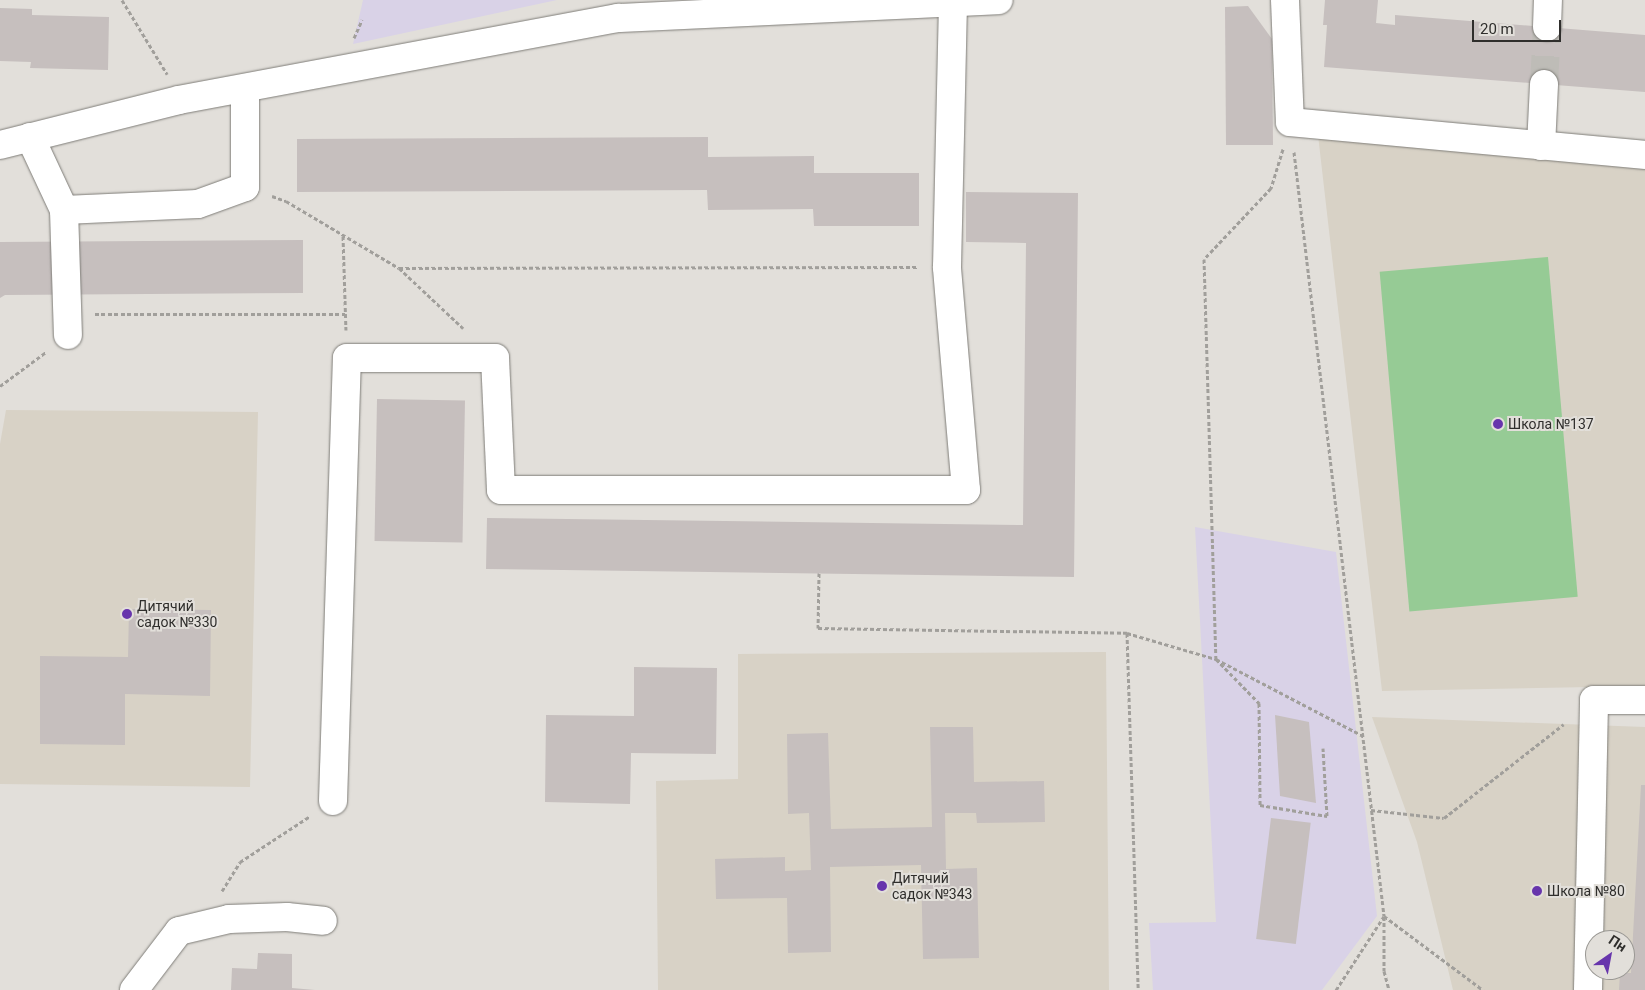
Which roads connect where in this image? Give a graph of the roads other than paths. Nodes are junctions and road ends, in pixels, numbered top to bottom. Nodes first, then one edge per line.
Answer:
1 (999, 0) edge
2 (1285, 0) edge
3 (1548, 0) edge
4 (953, 2) junction
5 (1547, 27) tunnel mouth
6 (1544, 84) tunnel mouth
7 (245, 89) junction
8 (30, 138) junction
9 (0, 144) edge
10 (1541, 146) junction
11 (1645, 156) edge
12 (64, 210) junction
13 (68, 325) road end
14 (1645, 700) edge
15 (334, 801) road end
16 (323, 921) dead end
17 (134, 990) edge
18 (1588, 990) edge

1 - 4 lane
2 - 10 lane
3 - 5 lane
4 - 7 lane
4 - 15 lane
6 - 10 lane
7 - 8 lane
7 - 12 lane
8 - 9 lane
8 - 12 lane
10 - 11 lane
12 - 13 lane
14 - 18 lane
16 - 17 lane

